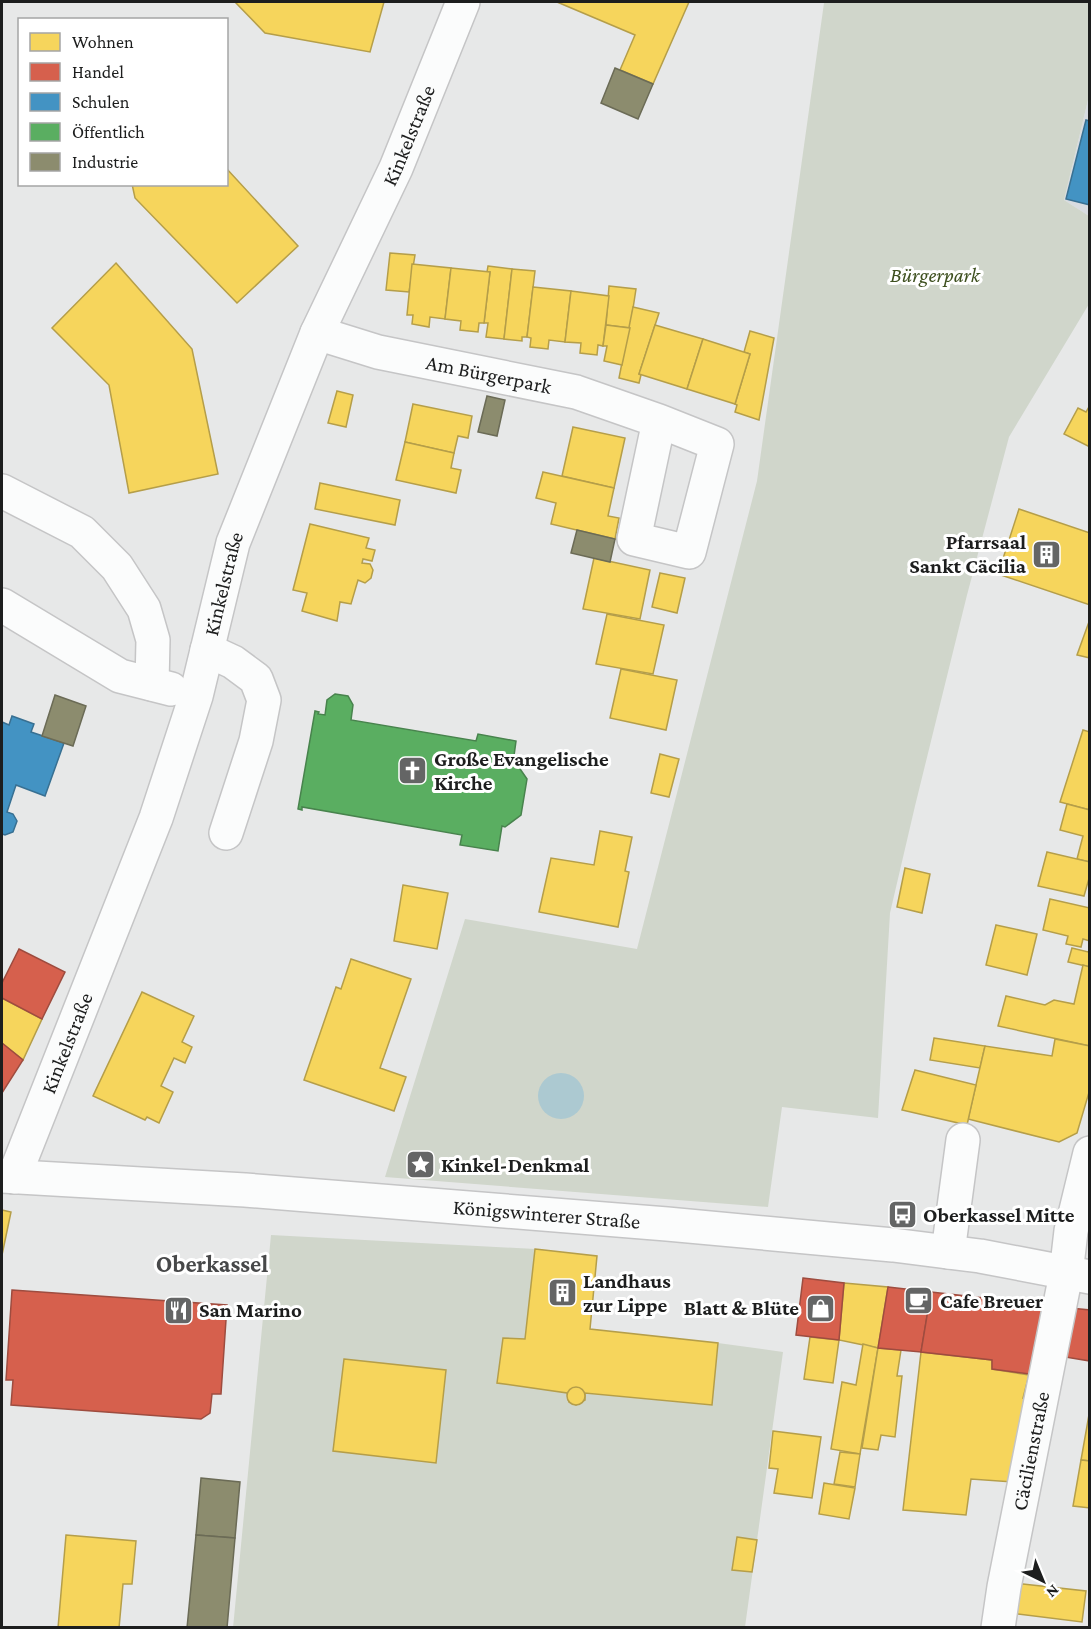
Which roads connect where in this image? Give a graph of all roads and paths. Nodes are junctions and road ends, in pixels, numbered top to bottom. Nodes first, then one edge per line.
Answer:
1 (463, 2) edge
2 (317, 333) junction
3 (659, 421) dead end
4 (2, 491) edge
5 (2, 605) edge
6 (207, 650) junction
7 (152, 684) junction
8 (196, 696) junction
9 (226, 833) dead end
10 (963, 1140) dead end
11 (1089, 1153) edge
12 (8, 1176) edge
13 (948, 1252) junction
14 (1078, 1275) edge
15 (998, 1628) edge

1 - 2 street, Kinkelstraße
2 - 3 street, Am Bürgerpark
2 - 6 street, Kinkelstraße
4 - 7 street
5 - 7 street
6 - 8 street, Kinkelstraße
6 - 9 street
7 - 8 street
8 - 12 street, Kinkelstraße
10 - 13 street
11 - 14 street, Cäcilienstraße
12 - 13 street, Königswinterer Straße
13 - 14 street, Königswinterer Straße
14 - 15 street, Cäcilienstraße

